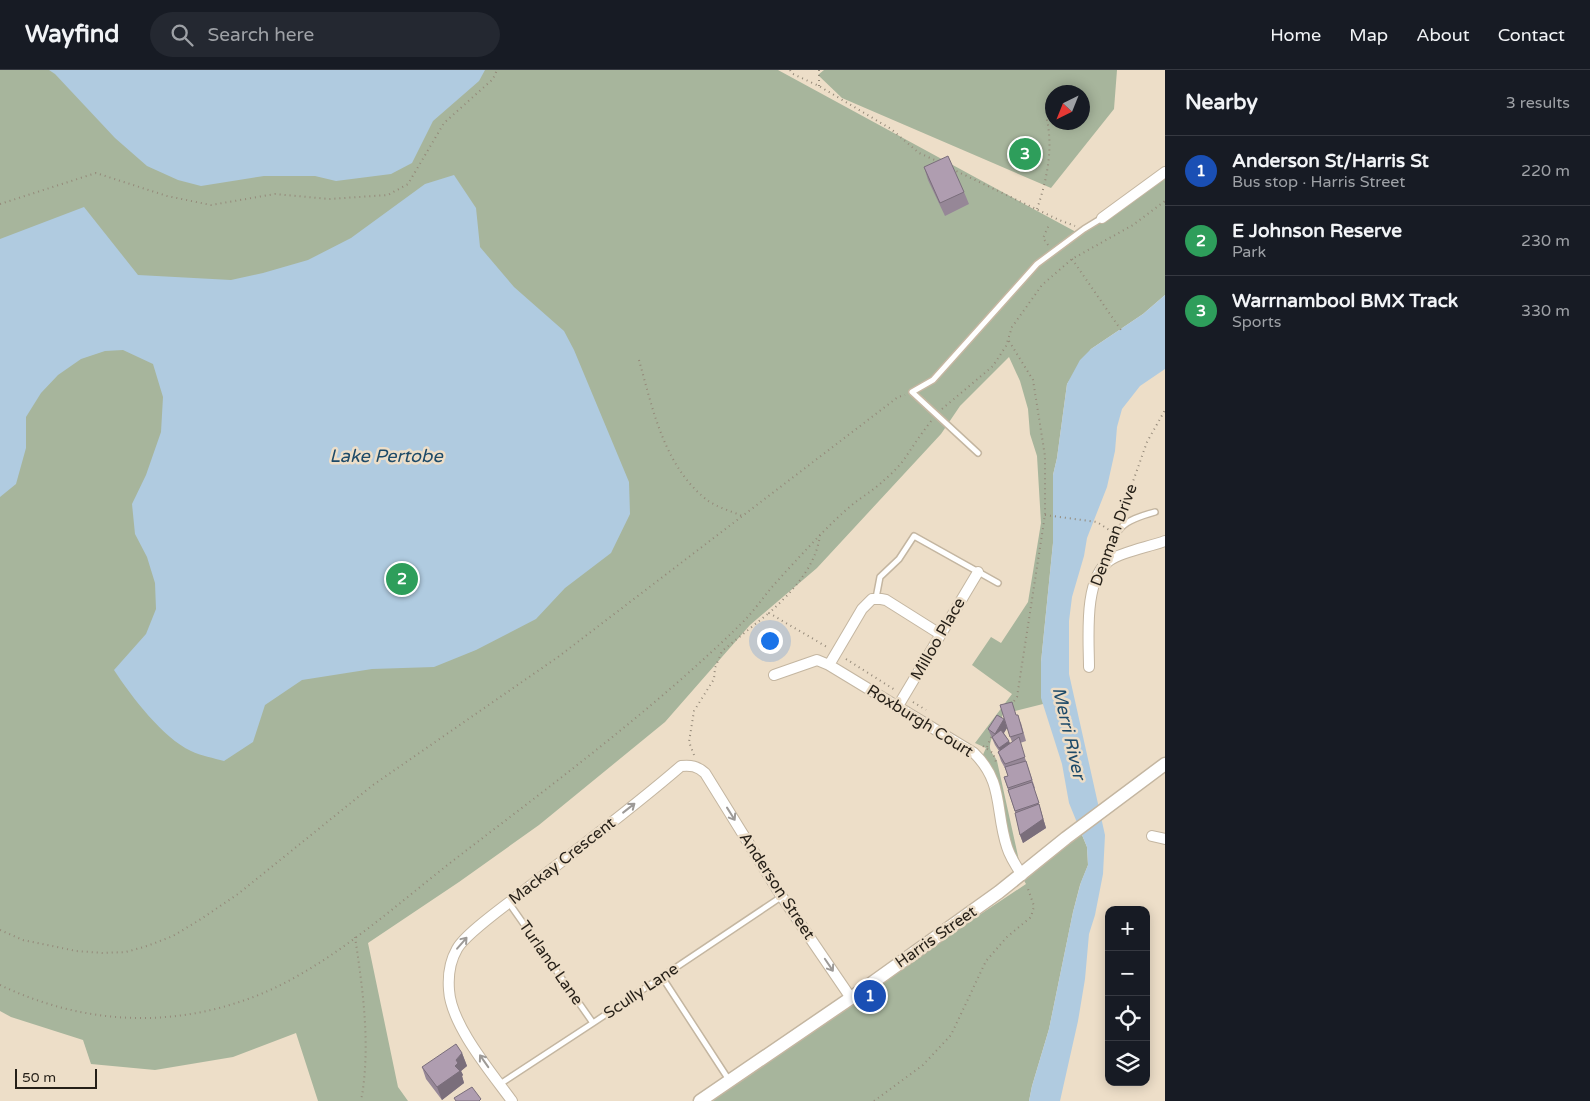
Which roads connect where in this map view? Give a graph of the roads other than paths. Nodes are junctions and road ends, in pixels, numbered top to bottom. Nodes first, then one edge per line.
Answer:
1 (1165, 172) edge
2 (1102, 218) joint
3 (978, 453) dead end
4 (1155, 512) dead end
5 (1165, 542) edge
6 (1107, 563) junction
7 (978, 572) junction
8 (998, 583) dead end
9 (876, 598) junction
10 (940, 634) junction
11 (829, 665) junction
12 (1088, 667) dead end
13 (774, 675) dead end
14 (898, 706) junction
15 (1165, 764) edge
16 (702, 770) joint
17 (1152, 836) dead end
18 (1165, 839) edge
19 (1022, 874) junction
20 (782, 897) junction
21 (509, 902) junction
22 (662, 977) junction
23 (850, 998) junction
24 (593, 1024) junction
25 (730, 1081) junction
26 (500, 1084) junction
27 (512, 1101) edge
28 (700, 1101) edge

1 - 2 street
2 - 3 lane
4 - 6 lane, Denman Drive
5 - 6 street
6 - 12 street, Denman Drive
7 - 8 lane
7 - 9 lane
7 - 10 street, Milloo Place
9 - 10 street
9 - 11 street
10 - 14 street, Milloo Place
11 - 13 street
11 - 14 street, Roxburgh Court
14 - 19 street, Roxburgh Court
15 - 19 street, Harris Street
16 -> 20 street, Anderson Street
21 -> 16 street, Mackay Crescent
17 - 18 street
19 - 23 street, Harris Street
20 - 22 lane, Scully Lane
20 -> 23 street, Anderson Street
21 - 24 lane, Turland Lane
26 -> 21 street, Mackay Crescent
22 - 24 lane, Scully Lane
22 - 25 lane
23 - 25 street, Harris Street
24 - 26 lane, Scully Lane
25 - 28 street, Harris Street
26 - 27 street

